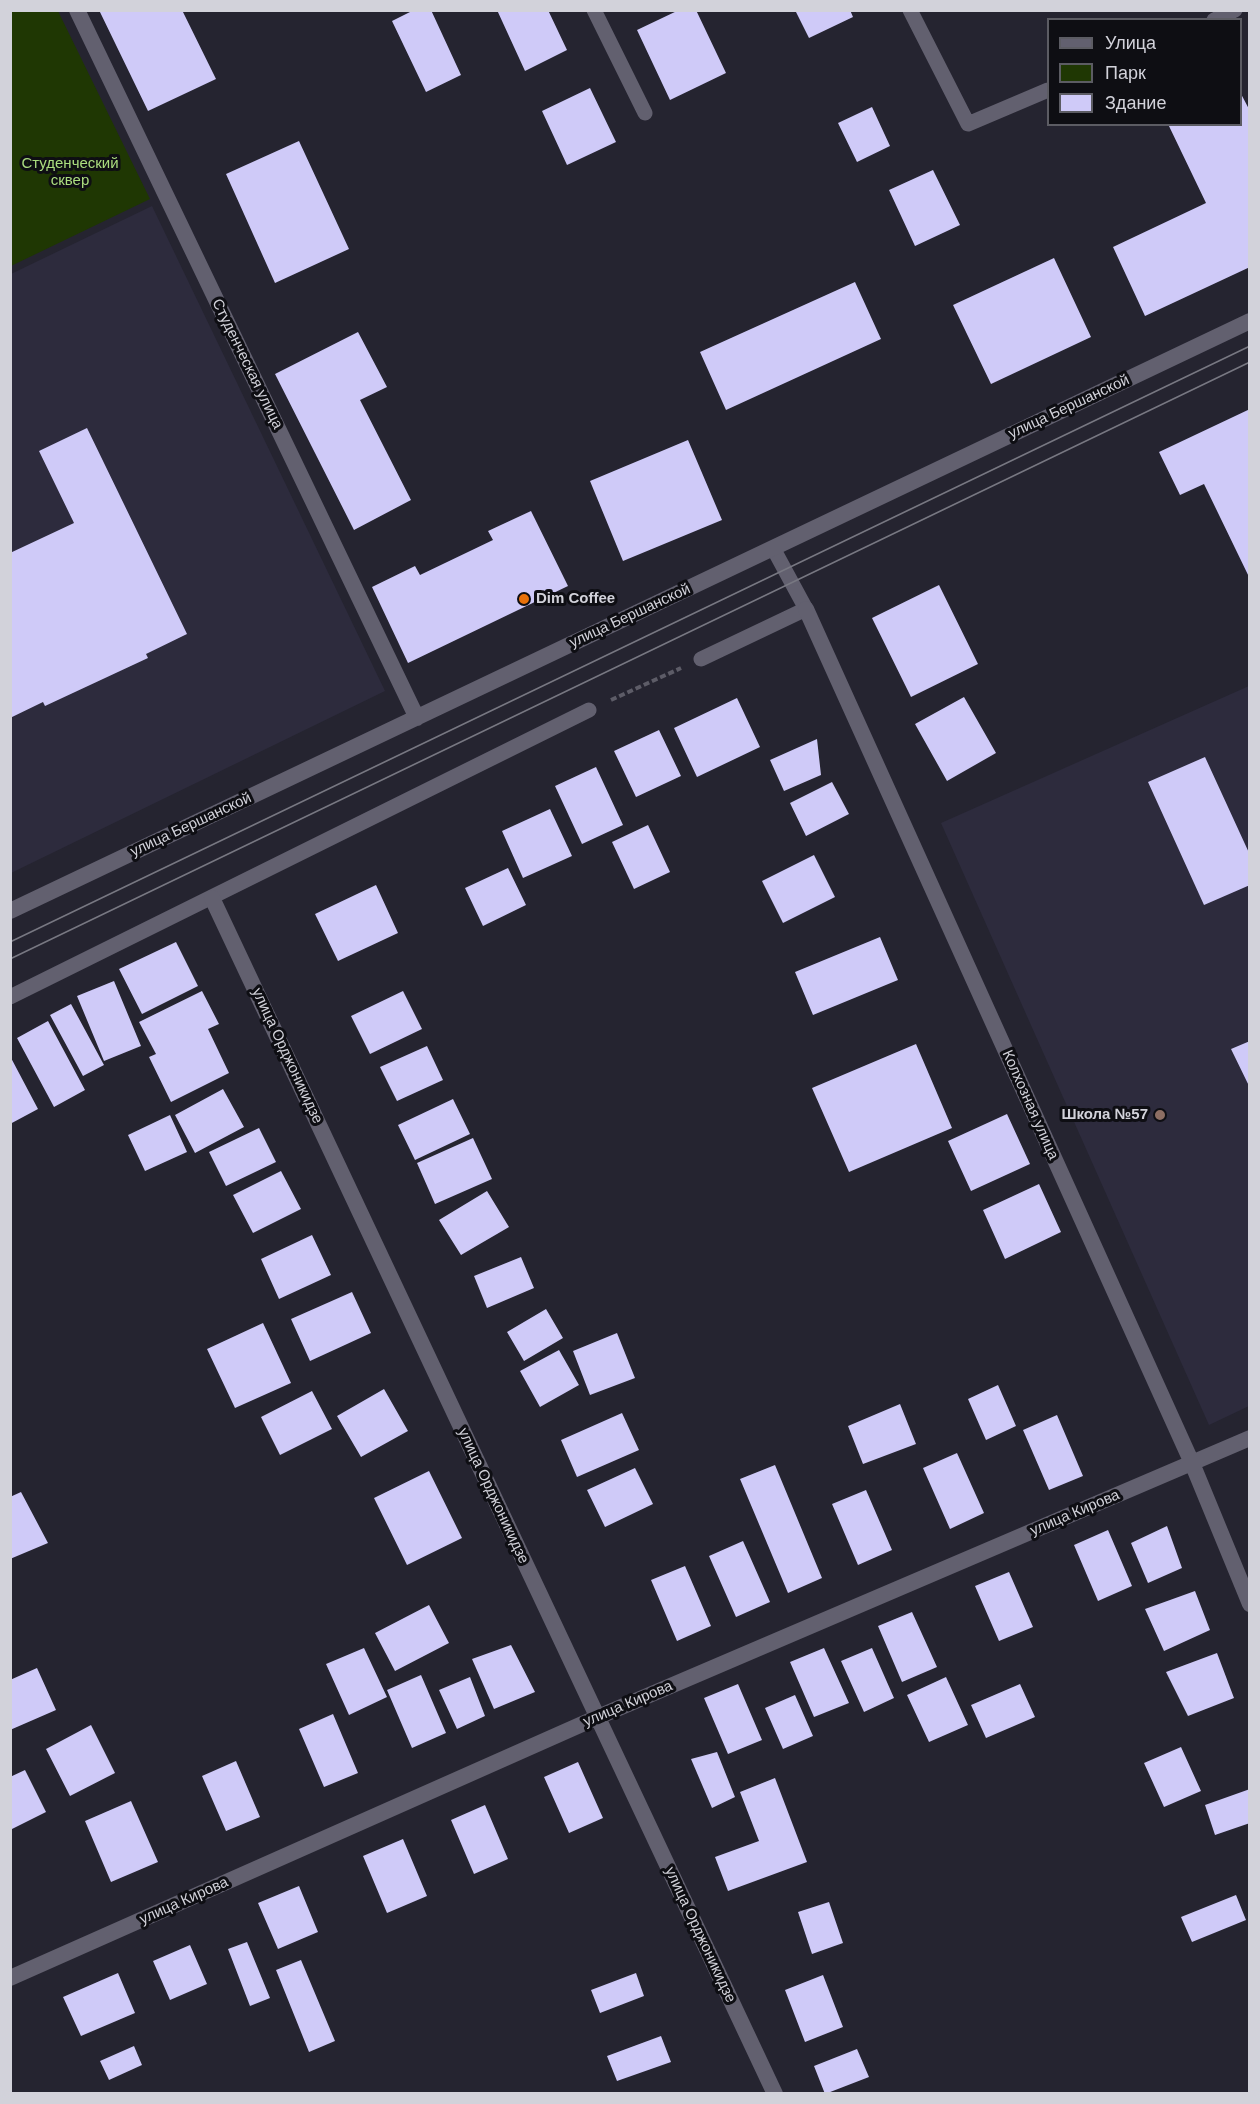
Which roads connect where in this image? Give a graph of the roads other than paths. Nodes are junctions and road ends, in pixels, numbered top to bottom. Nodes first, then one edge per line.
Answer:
1 (77, 10) edge
2 (594, 10) edge
3 (910, 10) edge
4 (1236, 10) edge
5 (1218, 18) edge
6 (1047, 90) edge
7 (645, 112) dead end
8 (1250, 321) edge
9 (773, 548) junction
10 (806, 609) junction
11 (701, 659) road end
12 (589, 710) road end
13 (417, 718) junction
14 (212, 898) junction
15 (10, 911) edge
16 (10, 998) edge
17 (1250, 1438) edge
18 (1192, 1462) junction
19 (1250, 1604) edge
20 (598, 1718) junction
21 (10, 1978) edge
22 (775, 2094) edge

1 - 13 street, Студенческая улица
2 - 7 lane
3 - 6 lane
4 - 5 lane
8 - 9 street, улица Бершанской
9 - 10 lane
9 - 13 street, улица Бершанской
10 - 11 lane
10 - 18 street, Колхозная улица
12 - 14 lane
13 - 15 street, улица Бершанской
14 - 16 lane
14 - 20 street, улица Орджоникидзе
17 - 18 street, улица Кирова
18 - 19 street, Колхозная улица
18 - 20 street, улица Кирова
20 - 21 street, улица Кирова
20 - 22 street, улица Орджоникидзе

